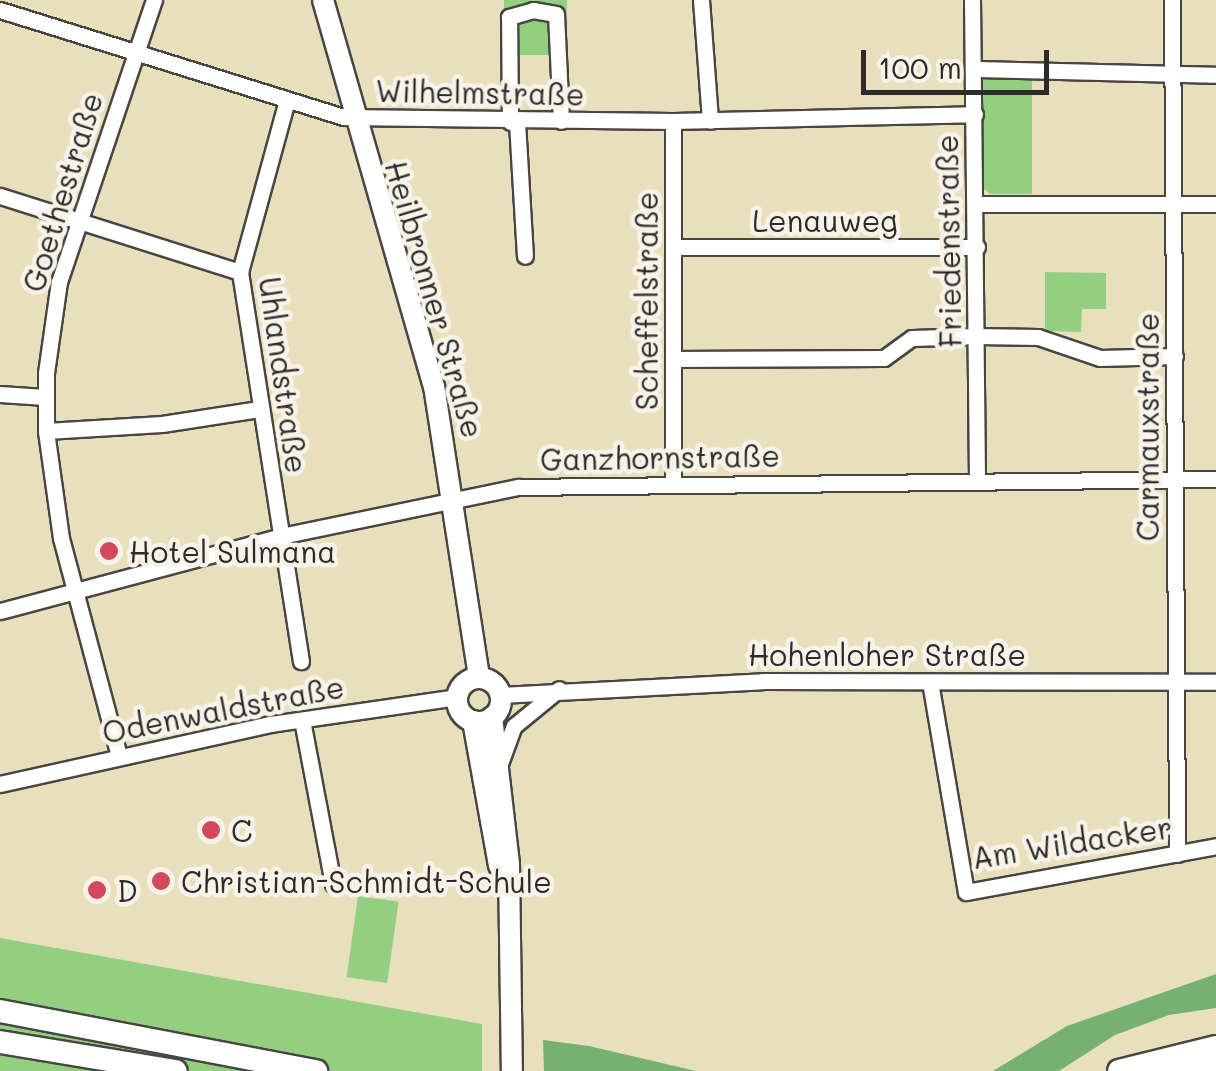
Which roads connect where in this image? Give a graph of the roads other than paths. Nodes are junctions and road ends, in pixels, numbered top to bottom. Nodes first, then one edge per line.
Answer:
1 (154, 0) edge
2 (323, 0) edge
3 (701, 0) edge
4 (972, 0) edge
5 (1172, 0) edge
6 (533, 5) edge
7 (0, 10) edge
8 (134, 54) junction
9 (974, 69) junction
10 (1174, 72) junction
11 (1216, 75) edge
12 (286, 100) junction
13 (975, 114) junction
14 (353, 118) junction
15 (561, 121) junction
16 (672, 121) junction
17 (710, 121) junction
18 (513, 122) junction
19 (0, 196) edge
20 (976, 204) junction
21 (1174, 204) junction
22 (1216, 204) edge
23 (78, 220) junction
24 (673, 247) junction
25 (977, 248) junction
26 (525, 256) dead end
27 (240, 272) junction
28 (977, 336) junction
29 (1175, 356) junction
30 (673, 359) junction
31 (0, 394) edge
32 (45, 397) junction
33 (259, 408) junction
34 (46, 431) junction
35 (1176, 479) junction
36 (1216, 479) edge
37 (674, 481) junction
38 (977, 482) junction
39 (456, 496) junction
40 (280, 536) junction
41 (76, 591) junction
42 (0, 611) edge
43 (301, 662) dead end
44 (479, 678) junction
45 (1178, 681) junction
46 (930, 682) junction
47 (1216, 682) edge
48 (559, 689) junction
49 (500, 694) junction
50 (457, 697) junction
51 (482, 719) junction
52 (302, 720) junction
53 (119, 756) junction
54 (500, 775) junction
55 (0, 784) edge
56 (1216, 846) edge
57 (1177, 854) junction
58 (333, 884) dead end
59 (506, 902) junction
60 (0, 1011) edge
61 (0, 1042) edge
62 (1216, 1047) edge
63 (1216, 1064) edge
64 (176, 1071) edge
65 (316, 1071) edge
66 (512, 1071) edge
67 (1119, 1071) edge
68 (1170, 1071) edge

1 - 8 street, Goethestraße
2 - 14 main road, Heilbronner Straße
3 - 17 street
4 - 9 street, Friedenstraße
5 - 10 street, Carmauxstraße
6 - 15 street
6 - 18 street
7 - 8 street, Wilhelmstraße
8 - 12 street, Wilhelmstraße
8 - 23 street, Goethestraße
9 - 10 street
9 - 13 street, Friedenstraße
10 - 11 street
10 - 21 street, Carmauxstraße
12 - 14 street, Wilhelmstraße
12 - 27 street, Uhlandstraße
13 - 17 street, Wilhelmstraße
13 - 20 street, Friedenstraße
14 - 18 street, Wilhelmstraße
14 - 39 main road, Heilbronner Straße
15 - 16 street, Wilhelmstraße
15 - 18 street, Wilhelmstraße
16 - 17 street, Wilhelmstraße
16 - 24 street, Scheffelstraße
18 - 26 street
19 - 23 street
20 - 21 street
20 - 25 street, Friedenstraße
21 - 22 street
21 - 29 street, Carmauxstraße
23 - 27 street
23 - 32 street, Goethestraße
24 - 25 street, Lenauweg
24 - 30 street, Scheffelstraße
25 - 28 street, Friedenstraße
27 - 33 street, Uhlandstraße
28 - 29 street
28 - 30 street
28 - 38 street, Friedenstraße
29 - 35 street, Carmauxstraße
30 - 37 street, Scheffelstraße
31 - 32 street
32 - 34 street, Goethestraße
33 - 34 street
33 - 40 street, Uhlandstraße
34 - 41 street, Goethestraße
35 - 36 street, Ganzhornstraße
35 - 38 street, Ganzhornstraße
35 - 45 street, Carmauxstraße
37 - 38 street, Ganzhornstraße
37 - 39 street, Ganzhornstraße
39 - 40 street, Ganzhornstraße
39 - 44 main road, Heilbronner Straße
40 - 41 street, Ganzhornstraße
40 - 43 street, Uhlandstraße
41 - 42 street, Ganzhornstraße
41 - 53 street, Goethestraße
44 - 49 main road
44 - 50 main road
45 - 46 street, Hohenloher Straße
45 - 47 street, Hohenloher Straße
45 - 57 street, Carmauxstraße
46 - 48 street, Hohenloher Straße
46 - 57 street, Am Wildacker
48 - 49 street, Hohenloher Straße
48 - 54 street
49 - 51 main road
50 - 51 main road
50 - 52 street, Odenwaldstraße
51 - 54 main road
51 - 59 main road
52 - 53 street, Odenwaldstraße
52 - 58 street
53 - 55 street, Odenwaldstraße
54 - 59 main road
56 - 57 street, Am Wildacker
59 - 66 main road
60 - 65 highway
61 - 64 highway
62 - 67 highway
63 - 68 highway

